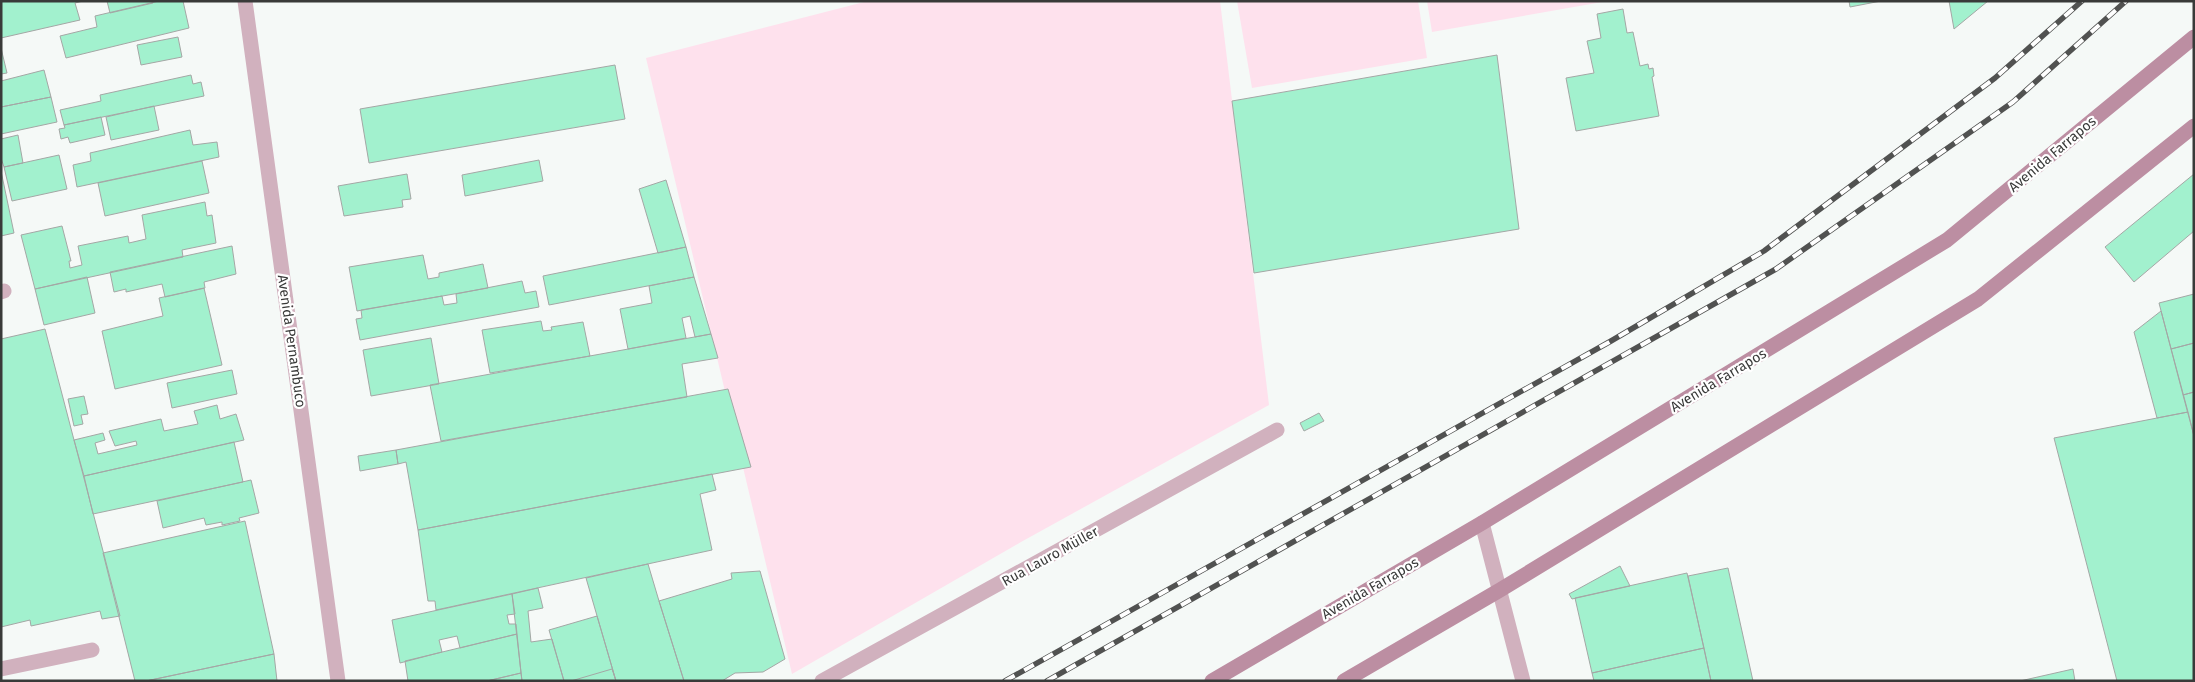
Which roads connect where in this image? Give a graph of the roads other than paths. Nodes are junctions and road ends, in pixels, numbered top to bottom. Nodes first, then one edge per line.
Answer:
1 (245, 1) edge
2 (2194, 37) edge
3 (2194, 126) edge
4 (1278, 430) dead end
5 (1482, 523) junction
6 (1500, 590) junction
7 (92, 650) dead end
8 (1, 669) edge
9 (338, 681) edge
10 (822, 681) edge
11 (1212, 681) edge
12 (1344, 681) edge
13 (1523, 681) edge

1 - 9 street, Avenida Pernambuco
2 - 5 main road, Avenida Farrapos
3 - 6 main road
4 - 10 street, Rua Lauro Müller
5 - 6 street
5 - 11 main road, Avenida Farrapos
6 - 12 main road
6 - 13 street
7 - 8 street

